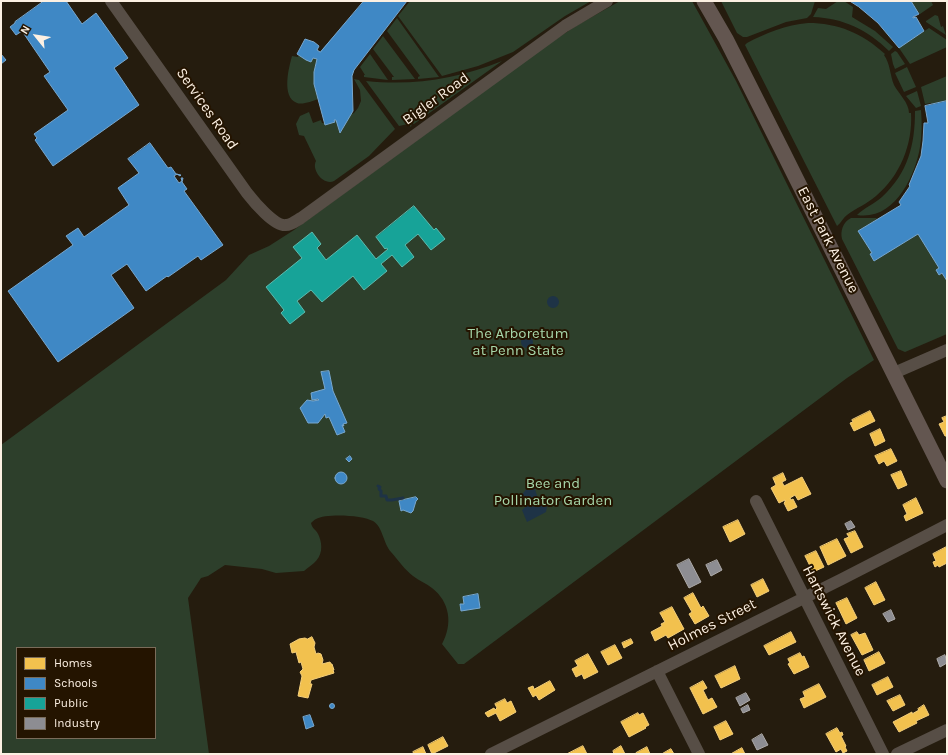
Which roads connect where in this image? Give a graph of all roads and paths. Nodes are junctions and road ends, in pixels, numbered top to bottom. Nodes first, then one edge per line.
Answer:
1 (111, 1) edge
2 (607, 1) edge
3 (704, 1) edge
4 (286, 226) joint
5 (947, 350) edge
6 (894, 373) junction
7 (947, 481) edge
8 (756, 502) dead end
9 (947, 524) edge
10 (804, 597) junction
11 (657, 671) junction
12 (947, 730) edge
13 (491, 754) edge
14 (699, 754) edge
15 (883, 754) edge
16 (897, 754) edge

1 - 4 street, Services Road
2 - 4 street, Bigler Road
3 - 6 main road, East Park Avenue
5 - 6 street
6 - 7 main road, East Park Avenue
8 - 10 street, Hartswick Avenue
9 - 10 street, Holmes Street
10 - 11 street, Holmes Street
10 - 15 street, Hartswick Avenue
11 - 13 street, Holmes Street
11 - 14 street
12 - 16 street

